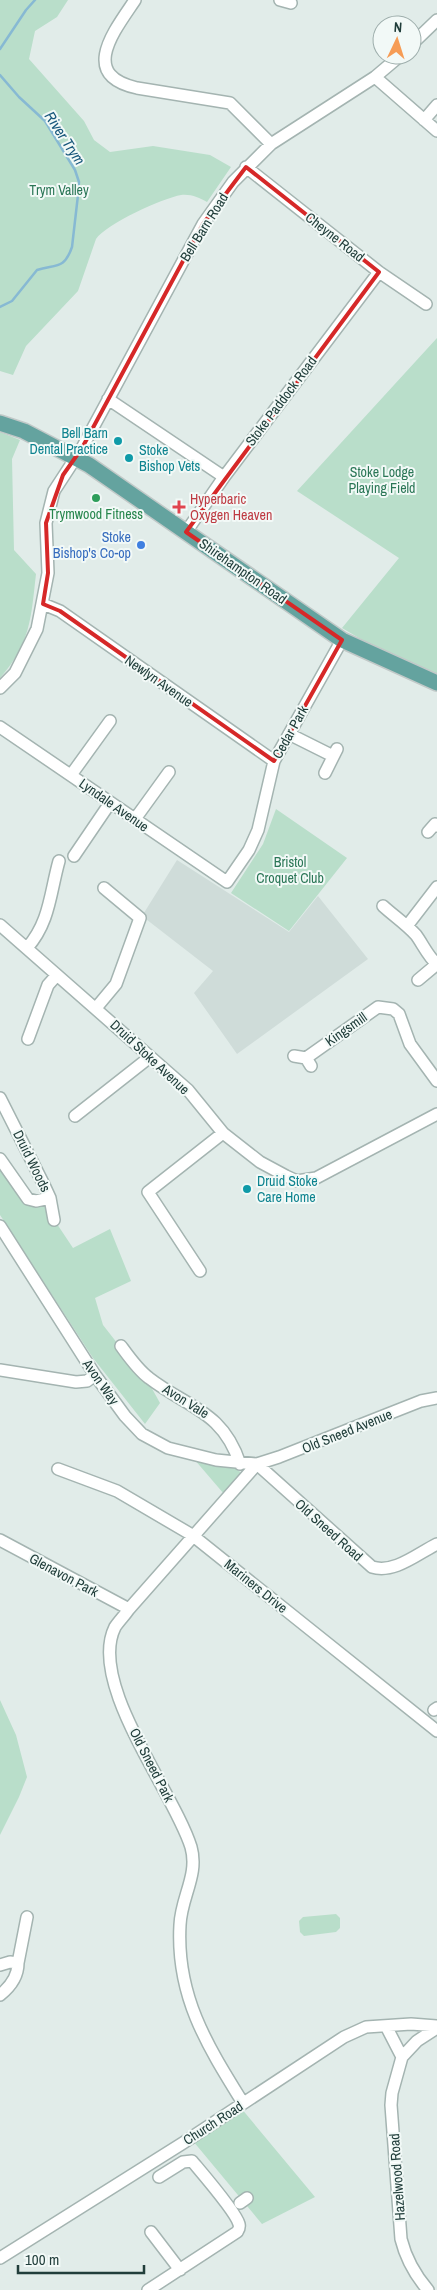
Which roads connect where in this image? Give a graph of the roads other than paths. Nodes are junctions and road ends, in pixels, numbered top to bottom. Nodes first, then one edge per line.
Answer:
1 (135, 0) edge
2 (437, 20) edge
3 (422, 34) edge
4 (389, 65) edge
5 (375, 77) junction
6 (437, 105) edge
7 (424, 120) junction
8 (437, 131) edge
9 (271, 144) junction
10 (246, 167) junction
11 (379, 272) junction
12 (426, 304) dead end
13 (108, 399) junction
14 (0, 423) edge
15 (75, 458) junction
16 (224, 477) junction
17 (186, 532) junction
18 (43, 604) junction
19 (342, 640) junction
20 (437, 683) edge
21 (0, 688) edge
22 (110, 721) dead end
23 (0, 727) edge
24 (289, 734) junction
25 (274, 761) junction
26 (168, 772) dead end
27 (325, 772) dead end
28 (71, 775) junction
29 (110, 803) junction
30 (135, 819) junction
31 (80, 853) dead end
32 (61, 869) dead end
33 (227, 882) joint
34 (437, 887) edge
35 (104, 888) dead end
36 (383, 906) dead end
37 (0, 925) edge
38 (407, 926) junction
39 (27, 948) junction
40 (437, 964) edge
41 (57, 975) junction
42 (418, 980) dead end
43 (96, 1008) junction
44 (28, 1040) dead end
45 (150, 1057) junction
46 (304, 1060) dead end
47 (437, 1081) edge
48 (0, 1098) edge
49 (437, 1114) edge
50 (76, 1117) dead end
51 (223, 1133) junction
52 (0, 1159) edge
53 (50, 1198) junction
54 (54, 1220) dead end
55 (0, 1226) edge
56 (200, 1271) dead end
57 (121, 1346) dead end
58 (0, 1370) edge
59 (96, 1375) junction
60 (437, 1398) edge
61 (240, 1464) junction
62 (257, 1464) junction
63 (58, 1469) dead end
64 (192, 1535) junction
65 (0, 1540) edge
66 (437, 1544) edge
67 (129, 1609) junction
68 (437, 1731) edge
69 (27, 1917) dead end
70 (18, 1963) junction
71 (0, 1965) edge
72 (0, 1995) edge
73 (386, 2026) junction
74 (437, 2027) edge
75 (402, 2057) junction
76 (243, 2103) junction
77 (163, 2155) junction
78 (172, 2169) junction
79 (159, 2177) dead end
80 (151, 2232) dead end
81 (0, 2258) edge
82 (180, 2270) junction
83 (148, 2290) edge
84 (428, 2290) edge

1 - 9 street
2 - 3 street
4 - 5 street, Bell Barn Road
5 - 7 street
5 - 9 street, Bell Barn Road
6 - 7 street
7 - 8 street
9 - 10 street, Bell Barn Road
10 - 11 street, Cheyne Road
10 - 13 street, Bell Barn Road
11 - 12 street, Cheyne Road
11 - 16 street, Stoke Paddock Road
13 - 15 street, Bell Barn Road
13 - 16 street
14 - 15 main road, Shirehampton Road
15 - 17 main road, Shirehampton Road
15 - 18 street, Bell Barn Road
16 - 17 street, Stoke Paddock Road
17 - 19 main road, Shirehampton Road
18 - 21 street, Bell Barn Road
18 - 25 street, Newlyn Avenue
19 - 20 main road, Shirehampton Road
19 - 24 street, Cedar Park
22 - 28 street
23 - 28 street, Lyndale Avenue
24 - 25 street, Cedar Park
24 - 27 street
25 - 33 street, Cedar Park
26 - 30 street
28 - 29 street, Lyndale Avenue
29 - 30 street, Lyndale Avenue
29 - 31 street
30 - 33 street, Lyndale Avenue
32 - 39 street
34 - 38 street
35 - 43 street
36 - 38 street
37 - 39 street, Druid Stoke Avenue
38 - 40 street
39 - 41 street, Druid Stoke Avenue
40 - 42 street
41 - 43 street, Druid Stoke Avenue
41 - 44 street
43 - 45 street, Druid Stoke Avenue
45 - 50 street
45 - 51 street, Druid Stoke Avenue
46 - 47 street, Kingsmill
48 - 53 street, Druid Woods
49 - 51 street, Druid Stoke Avenue
51 - 56 street
52 - 53 street, Druid Woods
53 - 54 street, Druid Woods
55 - 59 street, Avon Way
57 - 61 street, Avon Vale
58 - 59 street
59 - 61 street, Avon Way
60 - 62 street, Old Sneed Avenue
61 - 62 street, Avon Way
62 - 64 street, Old Sneed Park
62 - 66 street, Old Sneed Road
63 - 64 street, Mariners Drive
64 - 67 street, Old Sneed Park
64 - 68 street, Mariners Drive
65 - 67 street, Glenavon Park
67 - 76 street, Old Sneed Park
69 - 70 street
70 - 71 street
70 - 72 street
73 - 74 street, Church Road
73 - 75 street
73 - 76 street, Church Road
74 - 75 street, Hazelwood Road
75 - 84 street, Hazelwood Road
76 - 77 street, Church Road
77 - 78 street
77 - 81 street, Church Road
78 - 79 street
78 - 82 street
80 - 82 street
82 - 83 street

